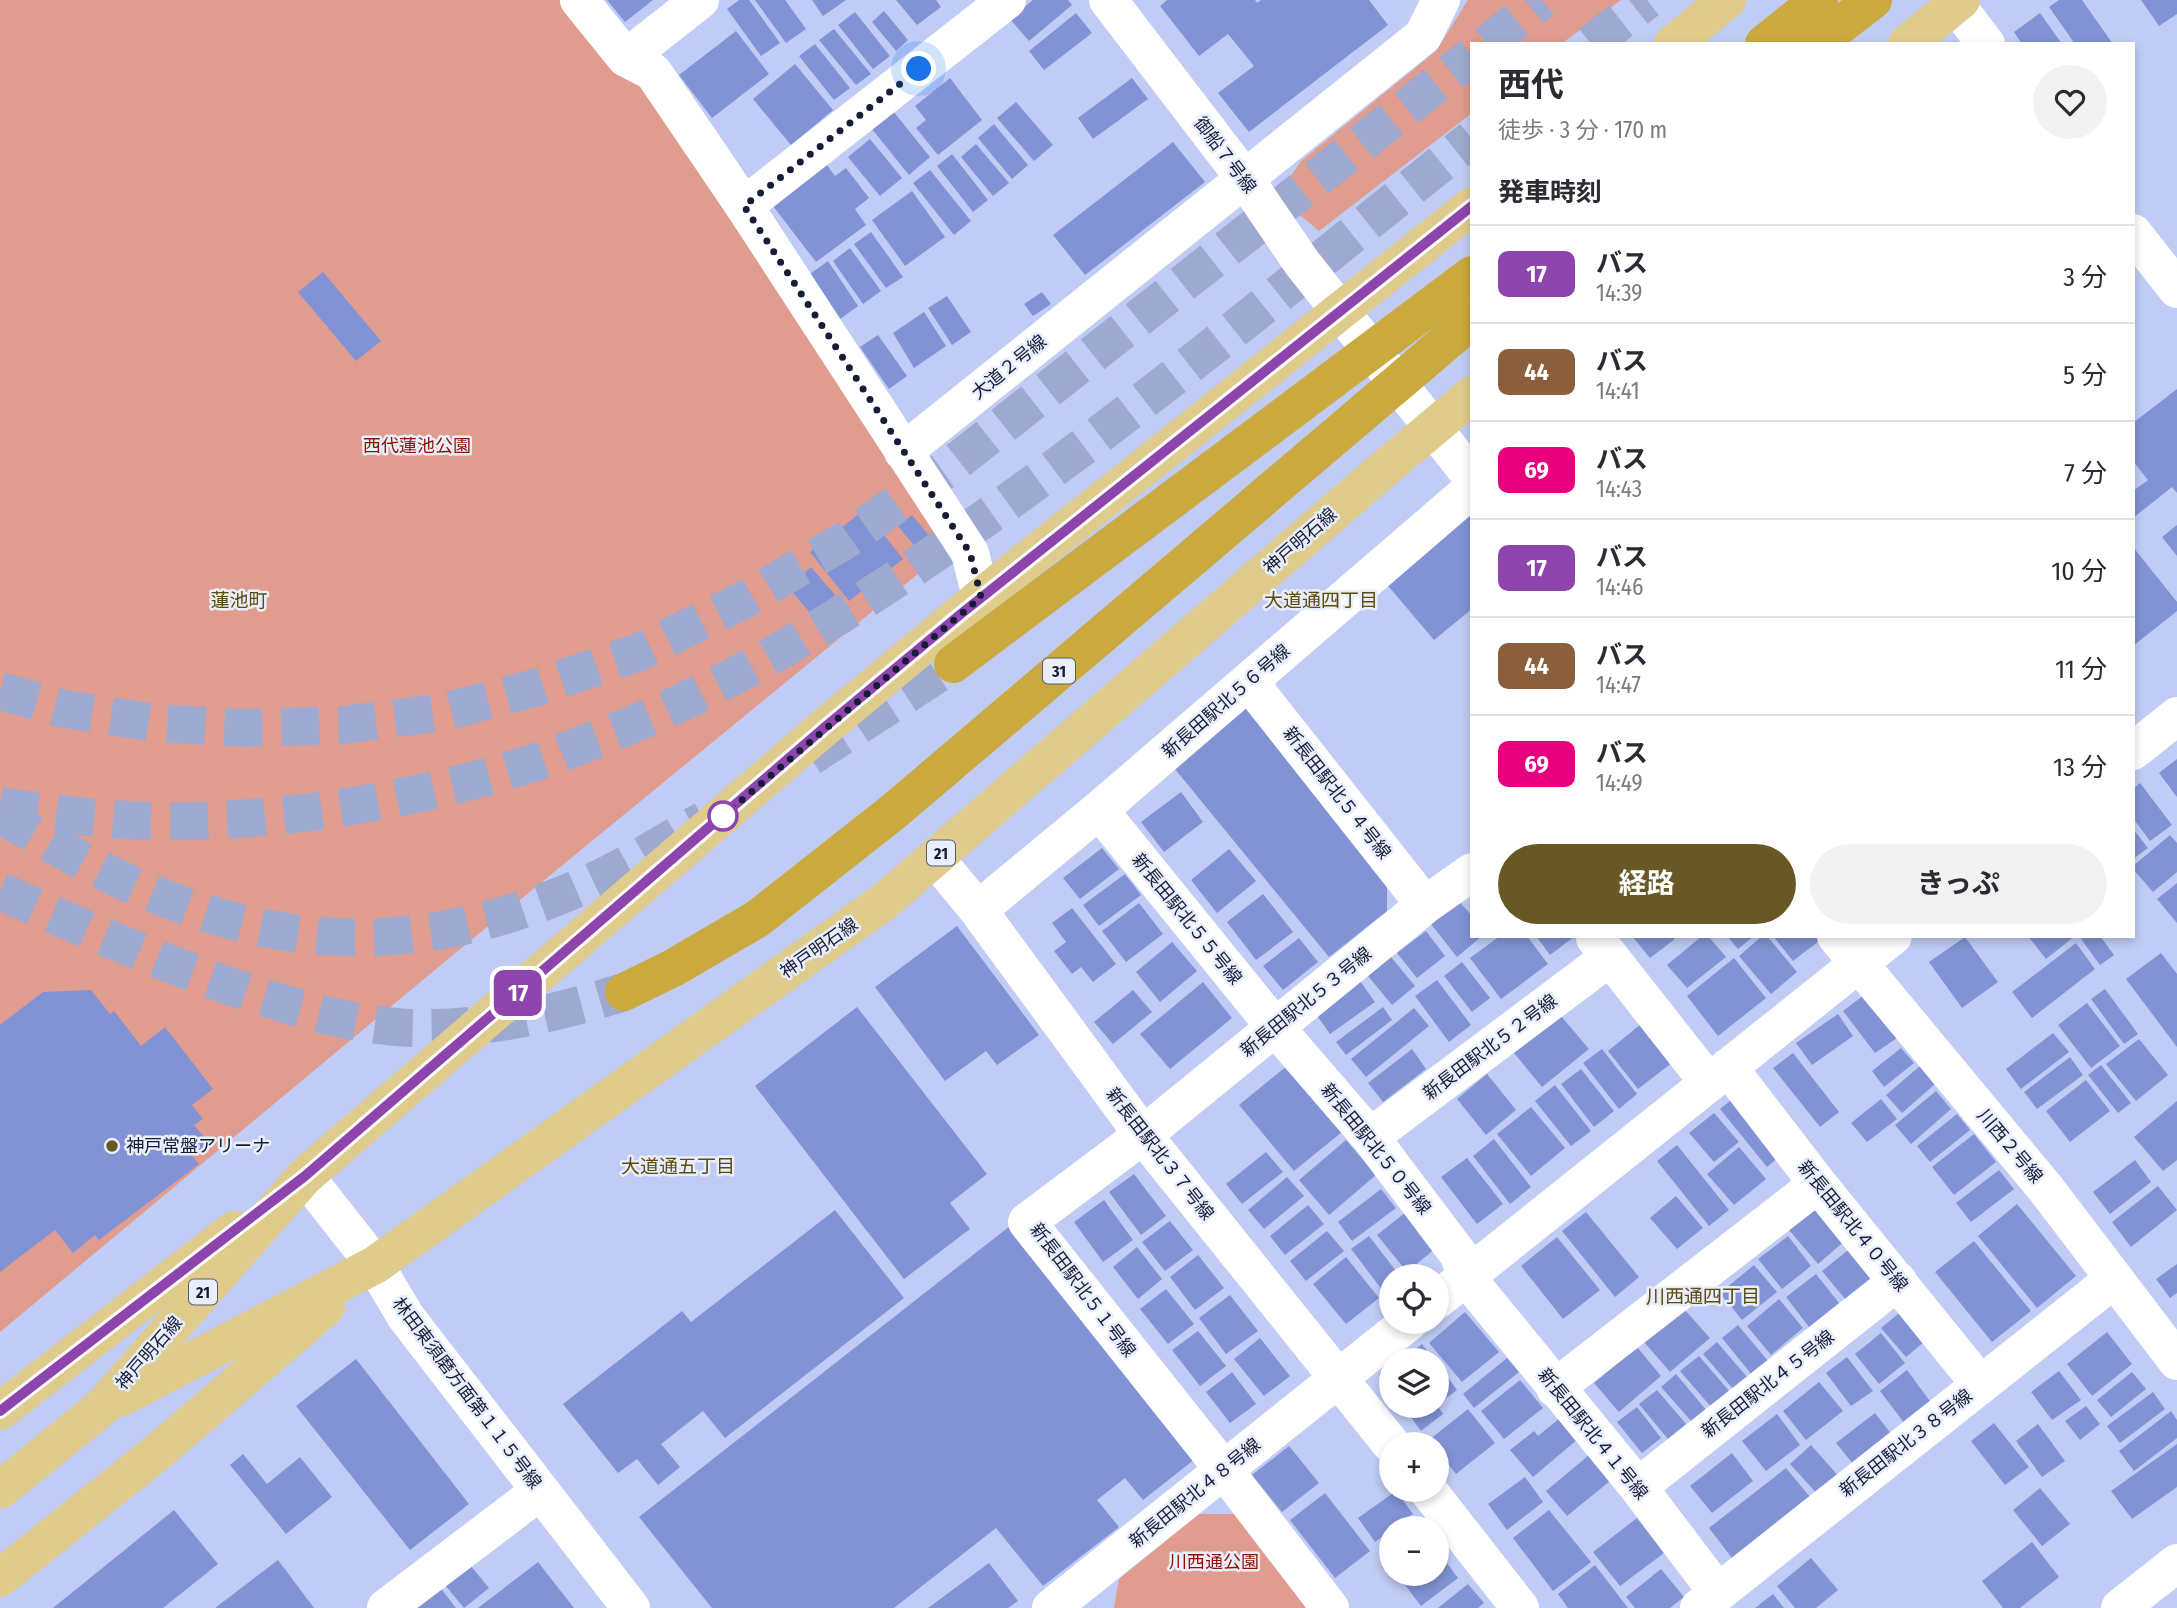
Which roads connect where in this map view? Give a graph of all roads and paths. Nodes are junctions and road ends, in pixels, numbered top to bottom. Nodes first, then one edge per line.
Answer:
1 (579, 0) edge
2 (700, 0) edge
3 (1007, 0) edge
4 (1108, 0) edge
5 (1441, 0) edge
6 (1727, 0) edge
7 (1819, 0) edge
8 (1873, 0) edge
9 (1958, 2) edge
10 (1675, 42) edge
11 (1766, 42) edge
12 (1819, 42) edge
13 (1909, 42) edge
14 (1985, 42) edge
15 (626, 58) junction
16 (1245, 179) junction
17 (744, 206) junction
18 (1470, 208) edge
19 (2135, 236) edge
20 (1470, 277) edge
21 (2177, 289) edge
22 (1341, 312) junction
23 (1470, 322) edge
24 (1373, 351) junction
25 (1398, 383) junction
26 (1470, 397) edge
27 (1434, 427) junction
28 (903, 452) junction
29 (1470, 474) edge
30 (1470, 491) edge
31 (981, 597) junction
32 (953, 664) tunnel mouth
33 (1249, 681) junction
34 (2177, 716) edge
35 (2135, 749) edge
36 (1099, 810) junction
37 (935, 858) junction
38 (1470, 873) edge
39 (1425, 905) junction
40 (978, 910) junction
41 (1887, 938) edge
42 (1602, 947) edge
43 (1847, 950) edge
44 (624, 992) tunnel mouth
45 (1275, 1027) junction
46 (1718, 1075) junction
47 (1143, 1135) junction
48 (1370, 1137) junction
49 (305, 1176) junction
50 (1818, 1184) junction
51 (375, 1265) junction
52 (1466, 1277) junction
53 (2114, 1279) junction
54 (1898, 1281) junction
55 (1449, 1290) edge
56 (1394, 1334) edge
57 (2177, 1361) edge
58 (1340, 1378) junction
59 (1980, 1384) junction
60 (1555, 1388) junction
61 (100, 1408) junction
62 (0, 1411) edge
63 (1382, 1432) edge
64 (1224, 1470) junction
65 (1638, 1487) junction
66 (0, 1490) edge
67 (540, 1490) junction
68 (1437, 1502) edge
69 (2177, 1563) edge
70 (0, 1578) edge
71 (1708, 1600) edge
72 (1074, 1601) edge
73 (2126, 1606) edge
74 (386, 1608) edge
75 (631, 1608) edge
76 (1330, 1608) edge
77 (1520, 1608) edge

1 - 15 street
2 - 15 street
3 - 17 street
4 - 16 street, 御船７号線
5 - 16 street, 大道２号線
6 - 10 main road
7 - 11 highway
8 - 12 highway
9 - 13 main road
9 - 14 street
15 - 17 street
16 - 22 street, 御船７号線
16 - 28 street, 大道２号線
17 - 28 street
18 - 22 main road, 神戸明石線 / 21
19 - 21 street
20 - 24 highway
22 - 24 street, 御船７号線
22 - 31 main road, 神戸明石線 / 21
23 - 25 highway, 31
24 - 25 street, 御船７号線
24 - 32 highway
25 - 27 street, 御船７号線
25 - 44 highway, 31
26 - 27 main road, 神戸明石線 / 21
27 - 29 street
27 - 37 main road, 神戸明石線 / 21
28 - 31 street
30 - 33 street, 新長田駅北５６号線
31 - 49 main road, 神戸明石線 / 21
33 - 36 street, 新長田駅北５６号線
33 - 39 street, 新長田駅北５４号線
34 - 35 street
36 - 40 street, 新長田駅北５６号線
36 - 45 street, 新長田駅北５５号線
37 - 40 street, 新長田駅北３７号線
37 - 51 main road, 神戸明石線 / 21
38 - 39 street, 新長田駅北５３号線
39 - 45 street, 新長田駅北５３号線
40 - 47 street, 新長田駅北３７号線
41 - 43 street
42 - 46 street, 新長田駅北４０号線
42 - 48 street, 新長田駅北５２号線
43 - 46 street
43 - 53 street, 川西２号線
45 - 47 street, 新長田駅北５３号線
45 - 48 street, 新長田駅北５０号線
46 - 50 street, 新長田駅北４０号線
46 - 52 street
47 - 58 street, 新長田駅北３７号線
47 - 64 street, 新長田駅北５１号線
48 - 52 street, 新長田駅北５０号線
49 - 51 street, 林田東須磨方面第１１５号線
49 - 61 main road, 神戸明石線 / 21
49 - 62 main road
50 - 54 street, 新長田駅北４０号線
50 - 60 street
51 - 61 main road, 神戸明石線 / 21
51 - 67 street, 林田東須磨方面第１１５号線
51 - 70 main road
52 - 55 street
52 - 60 street, 新長田駅北４１号線
53 - 57 street, 川西２号線
53 - 59 street, 新長田駅北３８号線
54 - 59 street, 新長田駅北４０号線
54 - 65 street, 新長田駅北４５号線
56 - 58 street, 新長田駅北４８号線
58 - 63 street, 新長田駅北３７号線
58 - 64 street, 新長田駅北４８号線
59 - 71 street, 新長田駅北３８号線
60 - 65 street, 新長田駅北４１号線
61 - 66 main road, 神戸明石線 / 21
64 - 72 street, 新長田駅北４８号線
64 - 76 street
65 - 71 street, 新長田駅北４１号線
67 - 74 street
67 - 75 street, 林田東須磨方面第１１５号線
68 - 77 street
69 - 73 street

